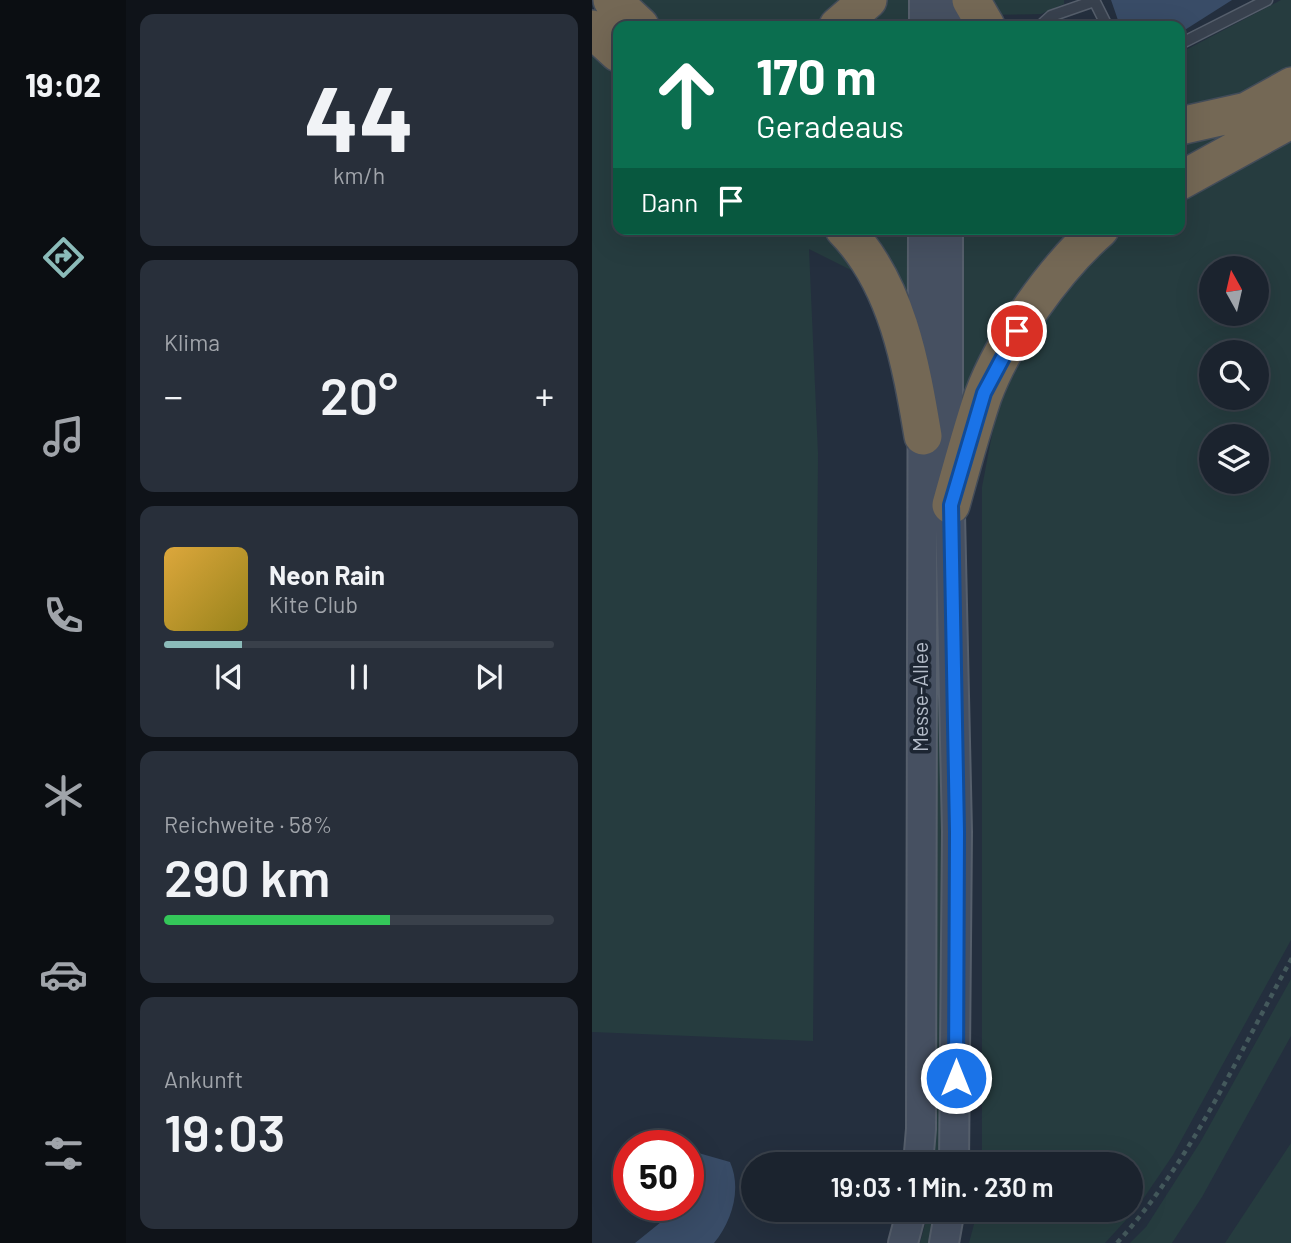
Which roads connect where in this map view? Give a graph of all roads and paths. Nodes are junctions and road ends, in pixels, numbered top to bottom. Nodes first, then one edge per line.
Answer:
1 (612, 0) edge
2 (868, 0) edge
3 (924, 0) edge
4 (948, 0) edge
5 (971, 0) edge
6 (1267, 0) edge
7 (1094, 1) edge
8 (635, 21) edge
9 (844, 21) edge
10 (924, 21) edge
11 (948, 21) edge
12 (983, 21) edge
13 (1046, 21) edge
14 (1104, 21) edge
15 (592, 29) edge
16 (1185, 41) edge
17 (613, 48) edge
18 (1291, 86) edge
19 (1291, 119) edge
20 (1185, 126) edge
21 (1185, 178) edge
22 (850, 235) edge
23 (923, 235) edge
24 (948, 235) edge
25 (1093, 235) edge
26 (923, 436) junction
27 (951, 505) junction
28 (1291, 958) edge
29 (919, 1152) edge
30 (954, 1152) edge
31 (909, 1222) edge
32 (948, 1222) edge
33 (903, 1243) edge
34 (944, 1243) edge
35 (1117, 1243) edge

1 - 8 highway
2 - 9 highway
3 - 10 main road
4 - 11 main road
5 - 12 highway
6 - 16 lane
7 - 13 lane
7 - 14 lane
15 - 17 highway
18 - 20 highway
19 - 21 highway
22 - 26 highway
23 - 26 main road, Messe-Allee
24 - 27 main road, Messe-Allee
25 - 27 highway
26 - 29 main road, Messe-Allee
27 - 30 main road, Messe-Allee
28 - 35 path
31 - 33 main road
32 - 34 main road

